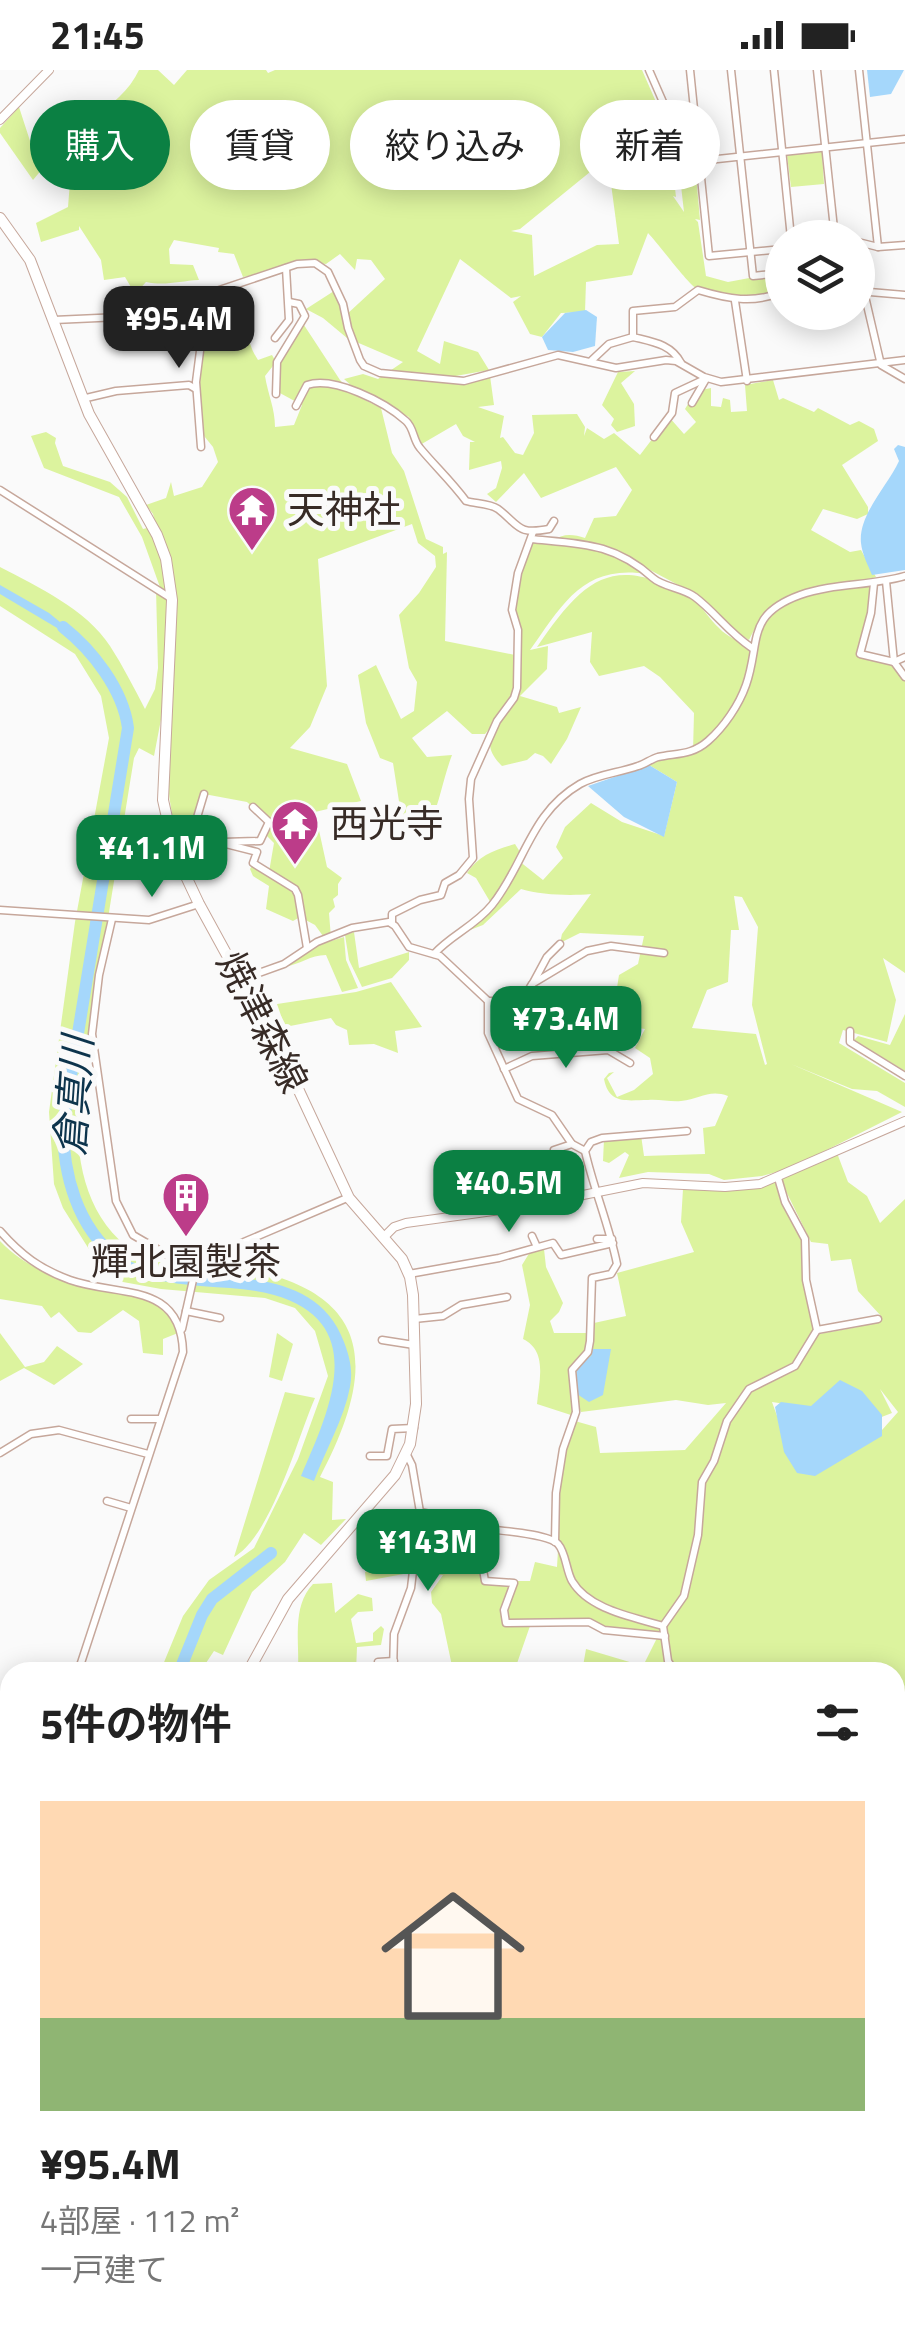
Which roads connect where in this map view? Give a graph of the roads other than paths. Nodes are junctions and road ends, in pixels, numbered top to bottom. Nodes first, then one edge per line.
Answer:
1 (49, 70) edge
2 (648, 70) edge
3 (690, 70) edge
4 (732, 70) edge
5 (774, 70) edge
6 (817, 70) edge
7 (859, 70) edge
8 (662, 100) edge
9 (693, 100) edge
10 (0, 120) edge
11 (905, 139) edge
12 (867, 142) junction
13 (824, 146) junction
14 (782, 151) junction
15 (742, 157) junction
16 (720, 159) edge
17 (702, 190) edge
18 (0, 218) edge
19 (790, 220) edge
20 (833, 220) edge
21 (905, 245) edge
22 (875, 246) edge
23 (878, 247) junction
24 (765, 251) edge
25 (752, 252) junction
26 (286, 268) junction
27 (765, 275) edge
28 (875, 292) edge
29 (905, 295) edge
30 (765, 298) edge
31 (190, 301) junction
32 (736, 301) junction
33 (289, 302) junction
34 (54, 320) junction
35 (871, 330) edge
36 (632, 337) junction
37 (275, 338) dead end
38 (905, 360) edge
39 (591, 361) junction
40 (682, 364) junction
41 (881, 365) junction
42 (707, 378) junction
43 (905, 379) edge
44 (747, 381) junction
45 (197, 390) junction
46 (276, 394) dead end
47 (82, 398) junction
48 (692, 403) dead end
49 (296, 406) dead end
50 (654, 437) dead end
51 (201, 447) dead end
52 (0, 490) edge
53 (554, 520) dead end
54 (532, 535) junction
55 (905, 576) edge
56 (886, 581) junction
57 (874, 583) junction
58 (172, 600) junction
59 (752, 648) junction
60 (905, 656) edge
61 (894, 662) junction
62 (905, 677) edge
63 (204, 794) dead end
64 (253, 808) dead end
65 (223, 843) junction
66 (199, 904) junction
67 (0, 910) edge
68 (112, 920) junction
69 (392, 924) junction
70 (560, 944) dead end
71 (307, 948) junction
72 (664, 953) dead end
73 (434, 954) junction
74 (242, 979) junction
75 (532, 984) junction
76 (488, 1001) junction
77 (850, 1032) dead end
78 (630, 1063) dead end
79 (504, 1069) junction
80 (905, 1076) edge
81 (905, 1122) edge
82 (688, 1131) dead end
83 (572, 1144) junction
84 (586, 1151) junction
85 (557, 1162) dead end
86 (532, 1176) dead end
87 (778, 1178) junction
88 (594, 1192) junction
89 (349, 1198) junction
90 (538, 1204) junction
91 (0, 1231) edge
92 (532, 1236) dead end
93 (383, 1238) junction
94 (596, 1239) dead end
95 (612, 1241) junction
96 (537, 1246) junction
97 (197, 1262) junction
98 (409, 1274) junction
99 (507, 1298) dead end
100 (186, 1311) junction
101 (220, 1318) dead end
102 (878, 1319) dead end
103 (414, 1320) junction
104 (817, 1330) junction
105 (182, 1331) junction
106 (382, 1340) dead end
107 (415, 1345) junction
108 (132, 1419) dead end
109 (160, 1419) junction
110 (414, 1428) junction
111 (0, 1453) edge
112 (148, 1454) junction
113 (406, 1455) junction
114 (370, 1456) dead end
115 (107, 1501) dead end
116 (130, 1508) junction
117 (420, 1512) junction
118 (475, 1523) junction
119 (555, 1542) junction
120 (663, 1626) junction
121 (665, 1636) junction
122 (394, 1661) joint
123 (81, 1662) edge
124 (253, 1662) edge
125 (378, 1662) dead end
126 (669, 1662) edge

1 - 10 street
2 - 8 street
3 - 9 street
4 - 15 street
5 - 14 street
6 - 13 street
7 - 12 street
11 - 12 street
12 - 13 street
12 - 23 street
13 - 14 street
13 - 20 street
14 - 15 street
14 - 19 street
15 - 16 street
15 - 25 street
17 - 25 street
18 - 34 main road, 焼津森線
21 - 23 street
22 - 23 street
24 - 25 street
25 - 27 street
26 - 31 street
26 - 33 street
26 - 39 street
28 - 29 street
30 - 32 street
31 - 34 street
31 - 45 street
32 - 36 street
32 - 44 street
33 - 37 street
33 - 46 street
34 - 47 main road, 焼津森線
35 - 41 street
36 - 39 street
36 - 40 street
38 - 41 street
39 - 40 street
40 - 42 street
41 - 43 street
41 - 44 street
42 - 44 street
42 - 48 street
42 - 50 street
45 - 47 street
45 - 51 street
47 - 58 main road, 焼津森線
49 - 54 street
52 - 58 street
53 - 54 street
54 - 59 street
54 - 69 street
55 - 56 street
56 - 57 street
56 - 61 street
57 - 59 street
57 - 61 street
58 - 66 main road, 焼津森線
59 - 73 street
60 - 61 street
61 - 62 street
63 - 65 street
64 - 65 street
65 - 71 street
66 - 68 street
66 - 74 main road, 焼津森線
67 - 68 street
68 - 97 street
69 - 71 street
69 - 73 street
70 - 75 street
71 - 74 street
72 - 75 street
73 - 76 street
74 - 89 main road, 焼津森線
75 - 76 street
76 - 79 street
77 - 80 street
78 - 79 street
79 - 83 street
81 - 87 street
82 - 84 street
83 - 84 street
83 - 85 street
84 - 88 street
86 - 90 street
87 - 88 street
87 - 104 street
88 - 90 street
88 - 95 street
89 - 93 main road, 焼津森線
89 - 97 street
90 - 93 street
91 - 105 street
92 - 96 street
93 - 98 main road, 焼津森線
94 - 95 street
95 - 96 street
95 - 119 street
96 - 98 street
97 - 100 street
98 - 103 main road, 焼津森線
99 - 103 street
100 - 101 street
100 - 105 street
102 - 104 street
103 - 107 main road, 焼津森線
104 - 120 street
105 - 109 street
106 - 107 street
107 - 110 main road, 焼津森線
108 - 109 street
109 - 112 street
110 - 113 main road, 焼津森線
110 - 114 street
111 - 112 street
112 - 116 street
113 - 117 street
113 - 124 main road, 焼津森線
115 - 116 street
116 - 123 street
117 - 118 street
117 - 122 street
118 - 119 street
118 - 121 street
119 - 120 street
120 - 121 street
121 - 126 street
122 - 125 street

